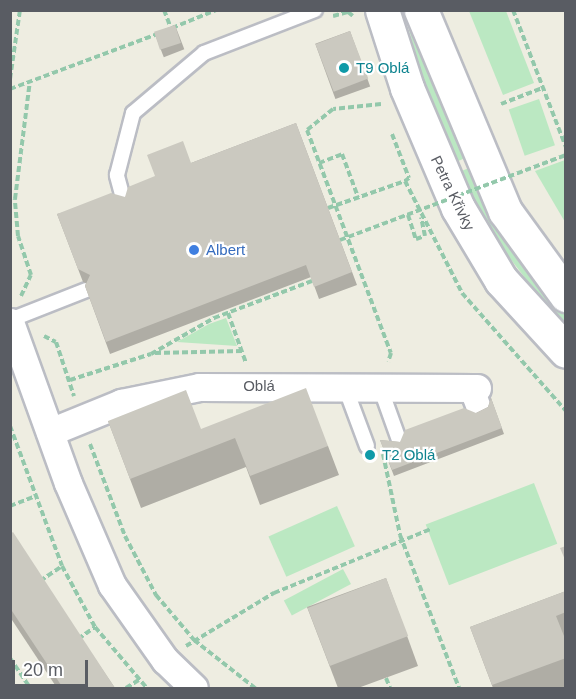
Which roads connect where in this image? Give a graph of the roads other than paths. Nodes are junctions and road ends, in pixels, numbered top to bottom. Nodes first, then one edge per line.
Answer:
1 (421, 10) edge
2 (369, 15) edge
3 (318, 16) edge
4 (124, 202) edge
5 (86, 290) edge
6 (566, 295) edge
7 (16, 318) edge
8 (566, 351) edge
9 (345, 387) junction
10 (380, 387) junction
11 (476, 399) dead end
12 (50, 432) junction
13 (399, 440) edge
14 (367, 446) dead end
15 (194, 688) edge

1 - 6 street
2 - 8 street, Petra Křivky
3 - 4 lane
5 - 7 lane
7 - 12 street
9 - 10 street, Oblá
9 - 12 street, Oblá
9 - 14 lane
10 - 11 street, Oblá
10 - 13 lane
12 - 15 street

